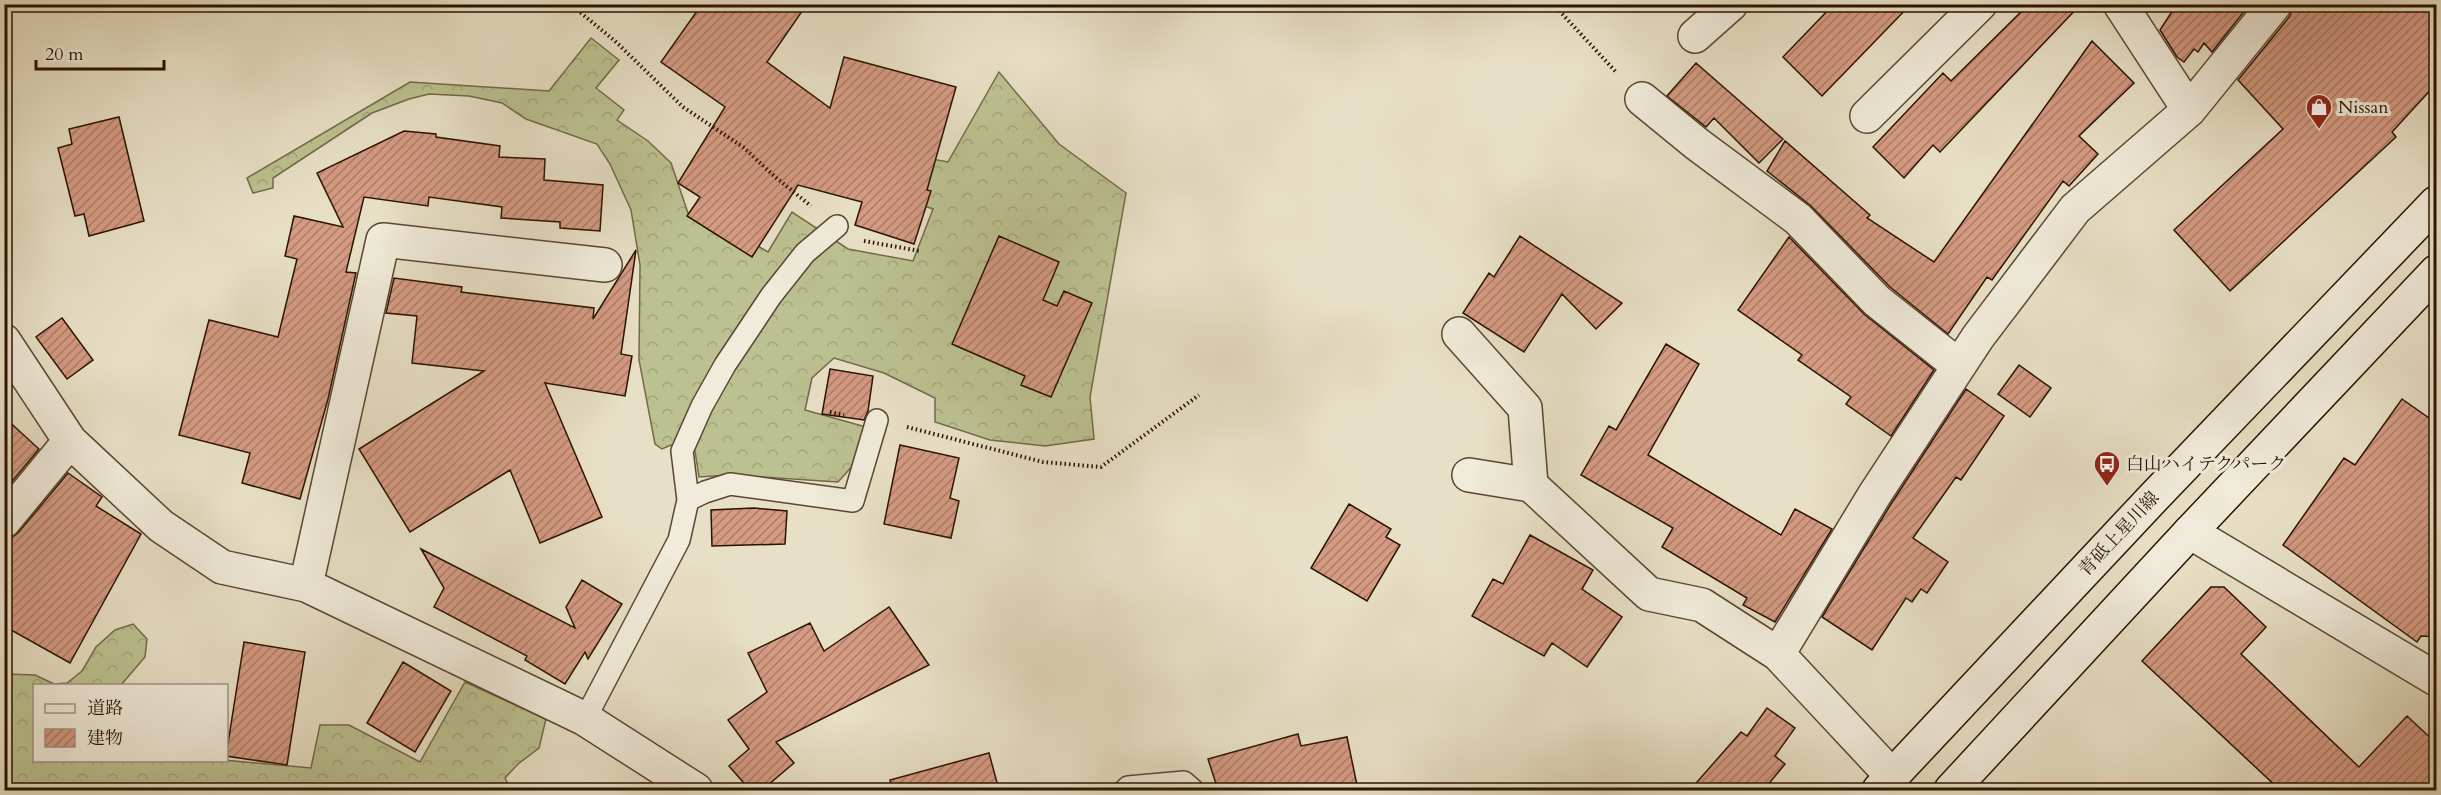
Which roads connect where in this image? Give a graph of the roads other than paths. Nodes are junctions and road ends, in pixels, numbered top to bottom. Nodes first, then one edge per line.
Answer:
1 (1731, 4) edge
2 (1980, 4) edge
3 (2120, 4) edge
4 (2275, 4) edge
5 (1695, 36) dead end
6 (1642, 99) dead end
7 (2189, 110) junction
8 (1867, 116) dead end
9 (2436, 203) edge
10 (837, 226) road end
11 (605, 265) dead end
12 (2436, 272) edge
13 (1459, 334) dead end
14 (4, 341) edge
15 (1959, 366) junction
16 (877, 420) road end
17 (70, 441) junction
18 (1469, 475) dead end
19 (1531, 485) junction
20 (687, 500) junction
21 (4, 521) edge
22 (2190, 532) junction
23 (306, 585) junction
24 (1778, 654) junction
25 (2436, 679) edge
26 (585, 719) junction
27 (1886, 783) edge
28 (696, 790) edge
29 (1125, 790) edge
30 (1193, 790) edge
31 (1951, 790) edge

1 - 5 street
2 - 8 street
3 - 7 street
4 - 7 street
6 - 15 street
7 - 15 street
9 - 27 street, 青砥上星川線
10 - 20 lane
11 - 23 street
12 - 22 street
13 - 19 street
14 - 17 street
15 - 24 street
16 - 20 lane
17 - 21 street
17 - 23 street
18 - 19 street
19 - 24 street
20 - 26 lane
22 - 25 street
22 - 31 street
23 - 26 street
24 - 27 street
26 - 28 street
29 - 30 lane

